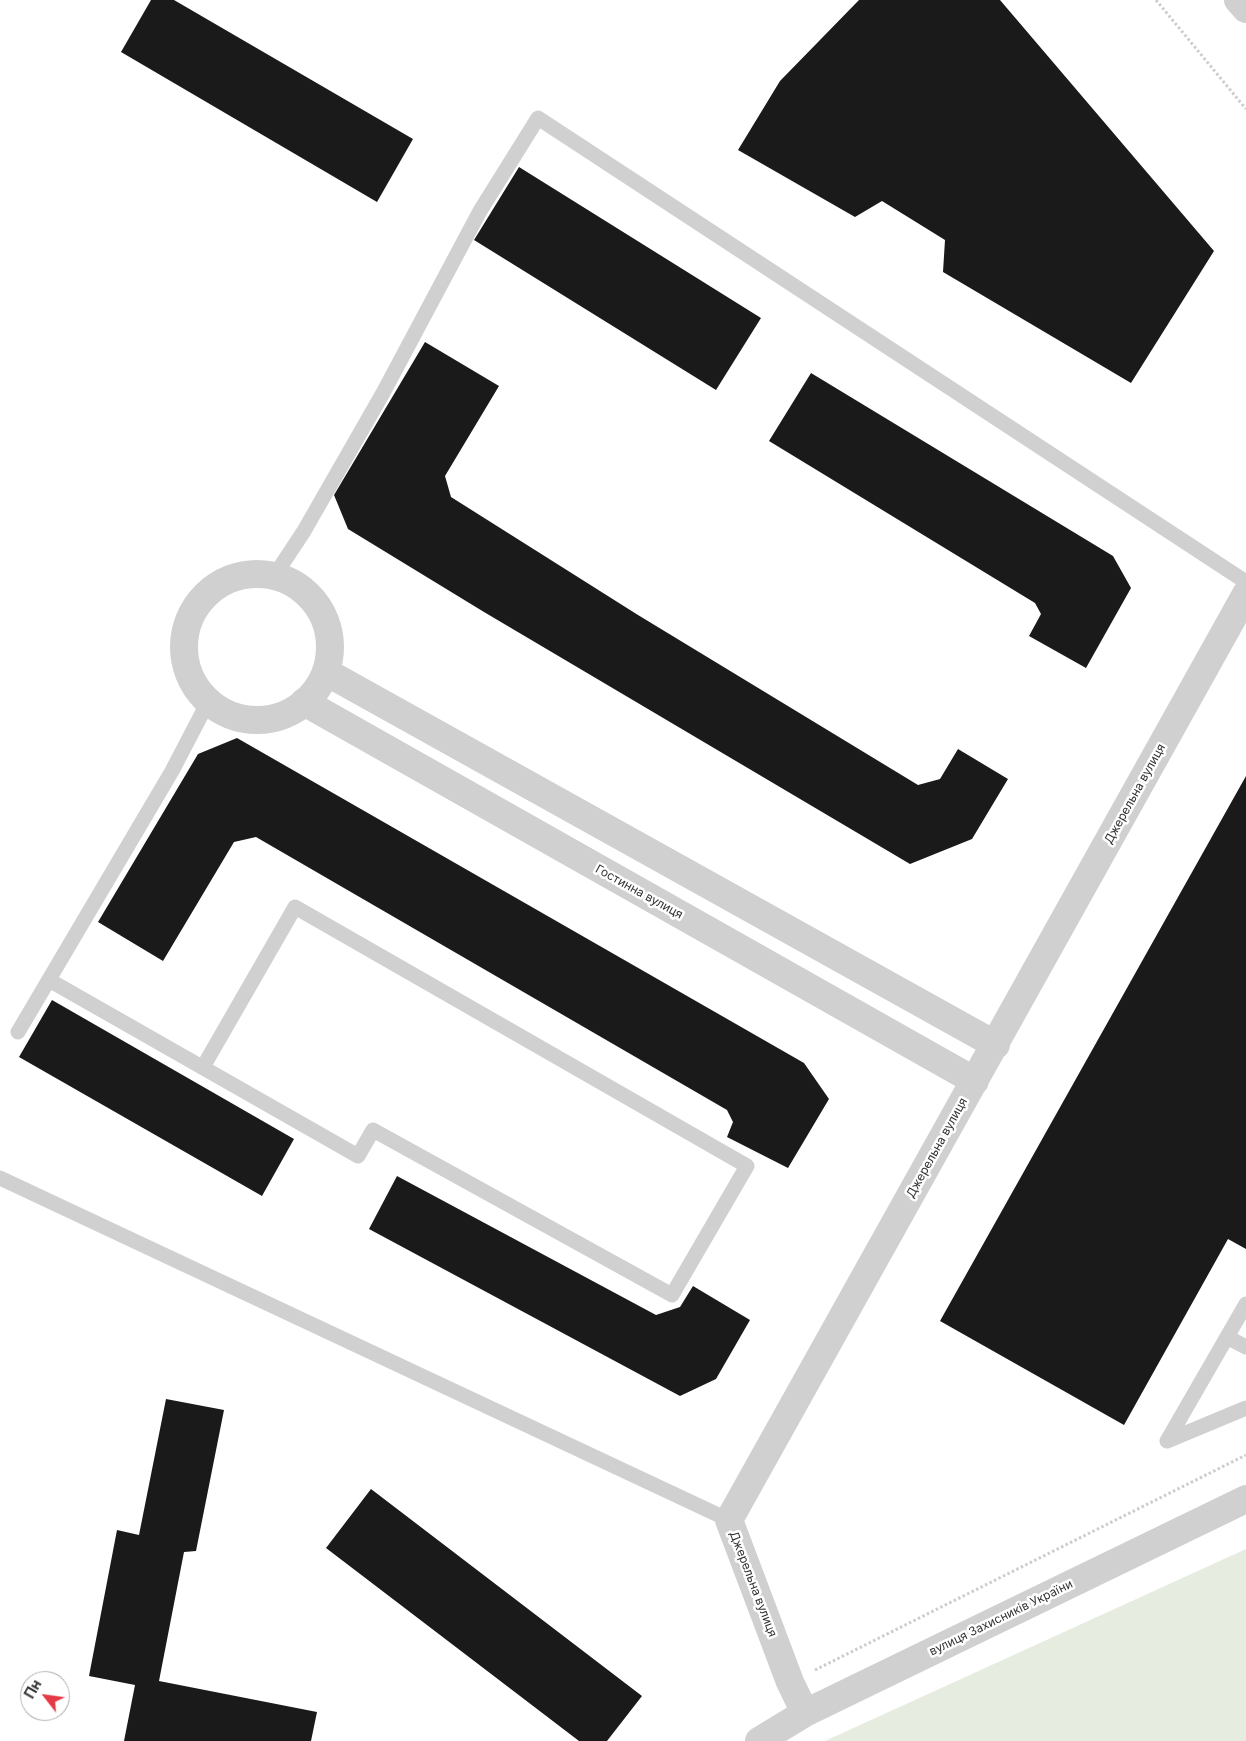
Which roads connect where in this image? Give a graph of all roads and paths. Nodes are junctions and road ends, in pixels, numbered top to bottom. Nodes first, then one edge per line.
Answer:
1 (1156, 0) edge
2 (1238, 0) edge
3 (1246, 9) edge
4 (1246, 109) edge
5 (275, 575) junction
6 (1246, 582) edge
7 (1246, 594) edge
8 (326, 672) junction
9 (208, 702) junction
10 (304, 702) junction
11 (49, 980) junction
12 (18, 1032) dead end
13 (996, 1044) junction
14 (203, 1067) junction
15 (974, 1081) junction
16 (0, 1178) edge
17 (1246, 1304) edge
18 (1227, 1337) junction
19 (1246, 1348) edge
20 (1246, 1408) edge
21 (1246, 1455) edge
22 (1246, 1499) edge
23 (729, 1520) junction
24 (790, 1682) junction
25 (805, 1714) junction
26 (759, 1741) edge

1 - 4 path
2 - 3 street
5 - 6 lane
5 - 8 street
5 - 9 street
7 - 13 street, Джерельна вулиця
8 - 10 street
8 - 13 street
9 - 10 street
9 - 11 lane
10 - 15 street, Гостинна вулиця
11 - 12 lane
11 - 14 lane
13 - 15 street, Джерельна вулиця
14 - 14 lane
15 - 23 street, Джерельна вулиця
16 - 23 lane
17 - 18 lane
18 - 19 lane
18 - 20 lane
21 - 24 path
22 - 25 street, вулиця Захисників України
23 - 24 street, Джерельна вулиця
24 - 25 street, Джерельна вулиця
25 - 26 street, вулиця Захисників України

